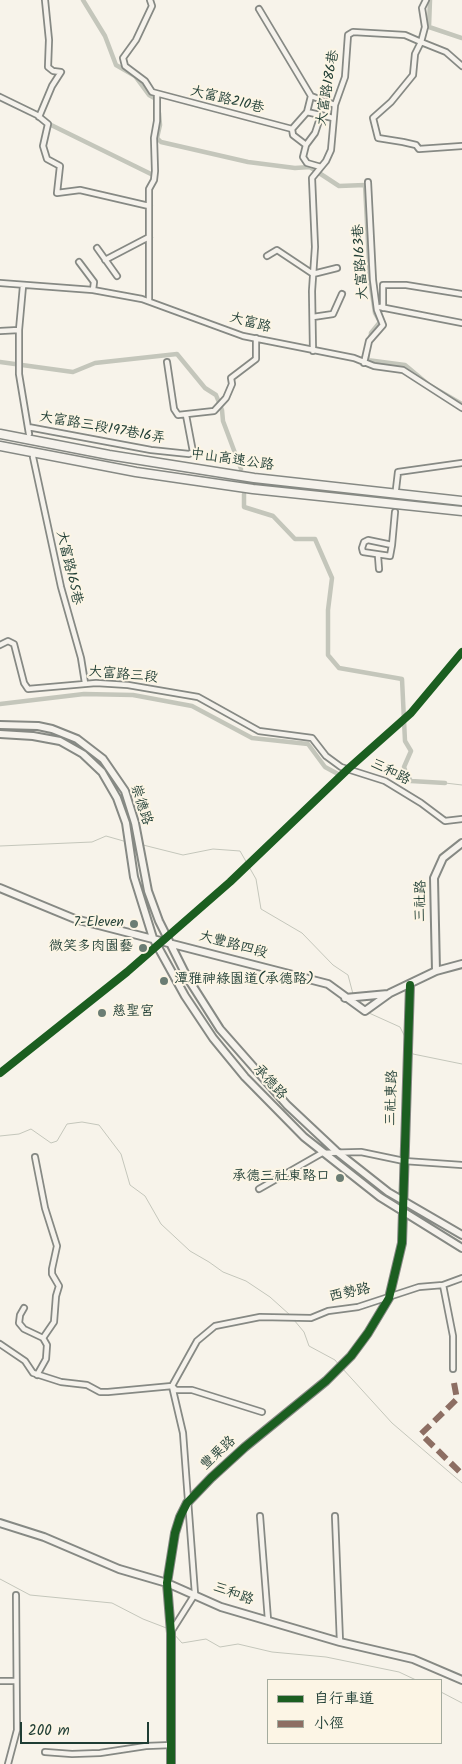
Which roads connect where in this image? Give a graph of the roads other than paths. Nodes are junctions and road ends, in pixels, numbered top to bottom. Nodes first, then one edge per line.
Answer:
1 (45, 0) edge
2 (150, 0) edge
3 (426, 0) edge
4 (259, 9) dead end
5 (421, 42) junction
6 (462, 66) edge
7 (156, 95) junction
8 (311, 96) junction
9 (0, 97) edge
10 (335, 105) junction
11 (307, 112) junction
12 (321, 115) junction
13 (40, 117) junction
14 (333, 118) junction
15 (292, 129) junction
16 (306, 145) junction
17 (462, 146) edge
18 (321, 167) junction
19 (368, 182) dead end
20 (149, 206) junction
21 (149, 237) junction
22 (97, 248) dead end
23 (267, 256) dead end
24 (105, 260) junction
25 (79, 262) dead end
26 (336, 268) dead end
27 (313, 274) junction
28 (118, 276) dead end
29 (0, 283) edge
30 (23, 286) junction
31 (92, 290) junction
32 (342, 294) dead end
33 (462, 294) edge
34 (149, 301) junction
35 (376, 307) junction
36 (382, 308) junction
37 (313, 316) junction
38 (462, 323) edge
39 (19, 330) junction
40 (0, 331) edge
41 (256, 338) junction
42 (313, 351) junction
43 (167, 362) dead end
44 (364, 363) junction
45 (462, 408) edge
46 (186, 415) junction
47 (28, 427) junction
48 (0, 434) edge
49 (29, 434) dead end
50 (0, 446) edge
51 (33, 457) dead end
52 (462, 463) edge
53 (396, 488) dead end
54 (462, 501) edge
55 (462, 511) edge
56 (395, 512) dead end
57 (392, 545) junction
58 (378, 556) junction
59 (379, 570) dead end
60 (0, 645) edge
61 (85, 683) junction
62 (0, 725) edge
63 (0, 734) edge
64 (312, 738) joint
65 (462, 819) edge
66 (462, 843) edge
67 (0, 888) edge
68 (153, 938) junction
69 (168, 942) junction
70 (462, 964) edge
71 (436, 971) junction
72 (410, 985) junction
73 (390, 993) junction
74 (345, 998) junction
75 (329, 1152) junction
76 (34, 1157) dead end
77 (404, 1161) junction
78 (462, 1165) edge
79 (259, 1189) dead end
80 (404, 1202) junction
81 (403, 1213) junction
82 (462, 1235) edge
83 (462, 1248) edge
84 (462, 1278) edge
85 (443, 1285) junction
86 (389, 1298) junction
87 (24, 1308) dead end
88 (43, 1338) junction
89 (0, 1344) edge
90 (453, 1369) dead end
91 (37, 1375) junction
92 (172, 1386) junction
93 (262, 1412) dead end
94 (187, 1503) junction
95 (260, 1516) dead end
96 (335, 1516) dead end
97 (0, 1523) edge
98 (167, 1583) junction
99 (16, 1594) dead end
100 (195, 1594) junction
101 (268, 1620) junction
102 (171, 1633) junction
103 (340, 1642) junction
104 (462, 1680) edge
105 (0, 1681) edge
106 (16, 1681) junction
107 (172, 1745) junction
108 (45, 1752) dead end
109 (8, 1764) edge
110 (171, 1764) edge

1 - 13 street
2 - 7 street
3 - 5 street
4 - 8 street
5 - 6 street, 大富路186巷
5 - 10 street, 大富路186巷
5 - 17 street
7 - 15 street, 大富路210巷
7 - 20 street
8 - 10 street
8 - 11 street
9 - 13 street
10 - 14 street, 大富路186巷
11 - 12 street
11 - 15 street
12 - 14 street
12 - 16 street
13 - 20 street
14 - 18 street, 大富路186巷
15 - 16 street
16 - 18 street
18 - 27 street, 大富路186巷
19 - 35 street, 大富路163巷
20 - 21 street
21 - 24 street
21 - 34 street
22 - 24 street
23 - 27 street
24 - 28 street
25 - 31 street
26 - 27 street
27 - 37 street, 大富路186巷
29 - 30 street, 大富路
30 - 31 street, 大富路
30 - 39 street
31 - 34 street, 大富路
32 - 37 street
33 - 36 street
34 - 41 street, 大富路
35 - 36 street
35 - 44 street, 大富路163巷
36 - 38 street
37 - 42 street, 大富路186巷
39 - 40 street
39 - 47 street
41 - 42 street, 大富路
41 - 46 street
42 - 44 street, 大富路
43 - 46 street
44 - 45 street, 大富路
46 - 47 street, 大富路三段197巷16弄
47 - 49 street
48 - 54 highway, 中山高速公路
50 - 55 highway, 中山高速公路
51 - 61 street, 大富路165巷
52 - 53 street
56 - 57 street
57 - 58 street
57 - 58 street
58 - 59 street
60 - 61 street, 大富路三段
61 - 64 street, 大富路三段
62 - 69 street, 崇德路
63 - 68 street, 崇德路
64 - 65 street, 三和路
66 - 71 street, 三社路
67 - 68 street, 大豐路四段
68 - 69 street, 大豐路四段
68 - 75 street, 承德路
69 - 74 street, 大豐路四段
69 - 75 street, 承德路
70 - 71 street, 大豐路四段
71 - 72 street, 大豐路四段
72 - 73 street, 大豐路四段
72 - 77 street, 三社東路
73 - 74 street, 大豐路四段
73 - 74 street, 大豐路四段
75 - 77 street
75 - 79 street
75 - 80 street, 承德路
75 - 81 street, 承德路
76 - 88 street
77 - 78 street
77 - 80 street, 三社東路
80 - 81 street, 三社東路
80 - 82 street
81 - 83 street
81 - 86 street, 豐栗路
84 - 85 street, 西勢路
85 - 86 street, 西勢路
85 - 90 street
86 - 92 street, 西勢路
86 - 94 street, 豐栗路
87 - 88 street
88 - 91 street
89 - 91 street
91 - 92 street
92 - 93 street
92 - 94 street
94 - 98 street, 豐栗路
94 - 100 street
95 - 101 street
96 - 103 street
97 - 98 street, 三和路
98 - 100 street, 三和路
98 - 102 street, 豐栗路
99 - 106 street
100 - 101 street, 三和路
100 - 102 street
101 - 103 street, 三和路
102 - 107 street, 豐栗路
103 - 104 street, 三和路
105 - 106 street
106 - 109 street
107 - 108 street
107 - 110 street, 豐栗路

